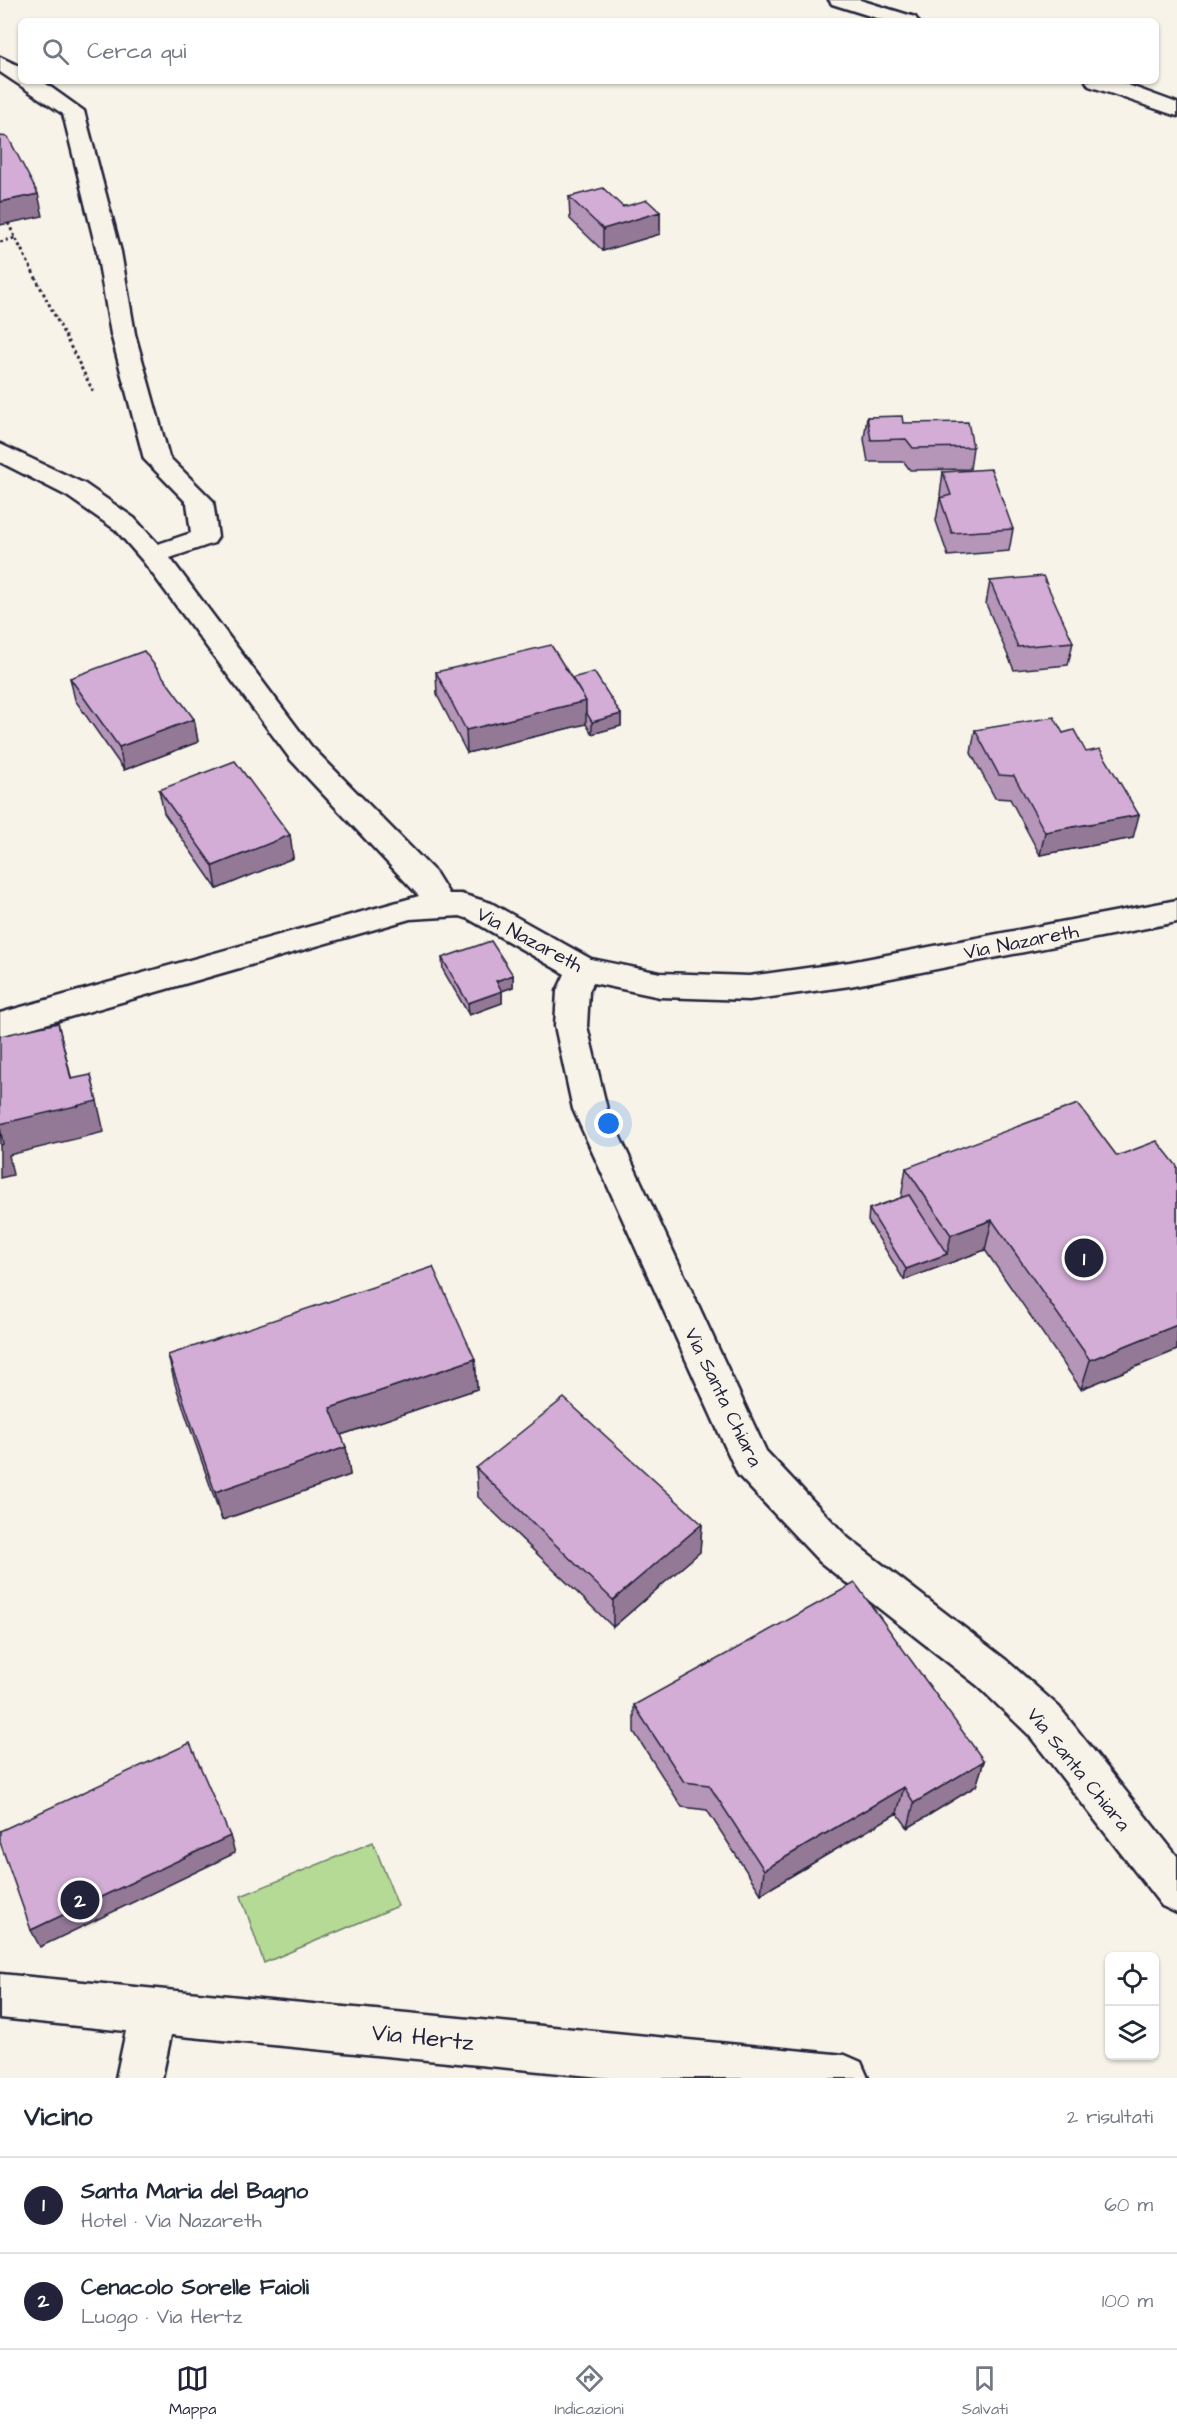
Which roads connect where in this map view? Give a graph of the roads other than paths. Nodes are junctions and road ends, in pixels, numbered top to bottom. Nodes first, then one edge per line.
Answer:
1 (839, 0) edge
2 (898, 18) edge
3 (0, 63) edge
4 (18, 74) edge
5 (32, 84) edge
6 (1105, 84) edge
7 (1177, 110) edge
8 (0, 452) edge
9 (153, 555) junction
10 (440, 905) junction
11 (1177, 911) edge
12 (583, 969) junction
13 (0, 1025) edge
14 (1177, 1891) edge
15 (0, 1996) edge
16 (153, 2011) junction
17 (139, 2078) edge
18 (845, 2078) edge

1 - 2 street
3 - 4 street
5 - 9 street
6 - 7 street
8 - 9 street
9 - 10 street
10 - 12 street, Via Nazareth
10 - 13 street, Via Nazareth
11 - 12 street, Via Nazareth
12 - 14 street, Via Santa Chiara
15 - 16 street, Via Hertz
16 - 17 street
16 - 18 street, Via Hertz

